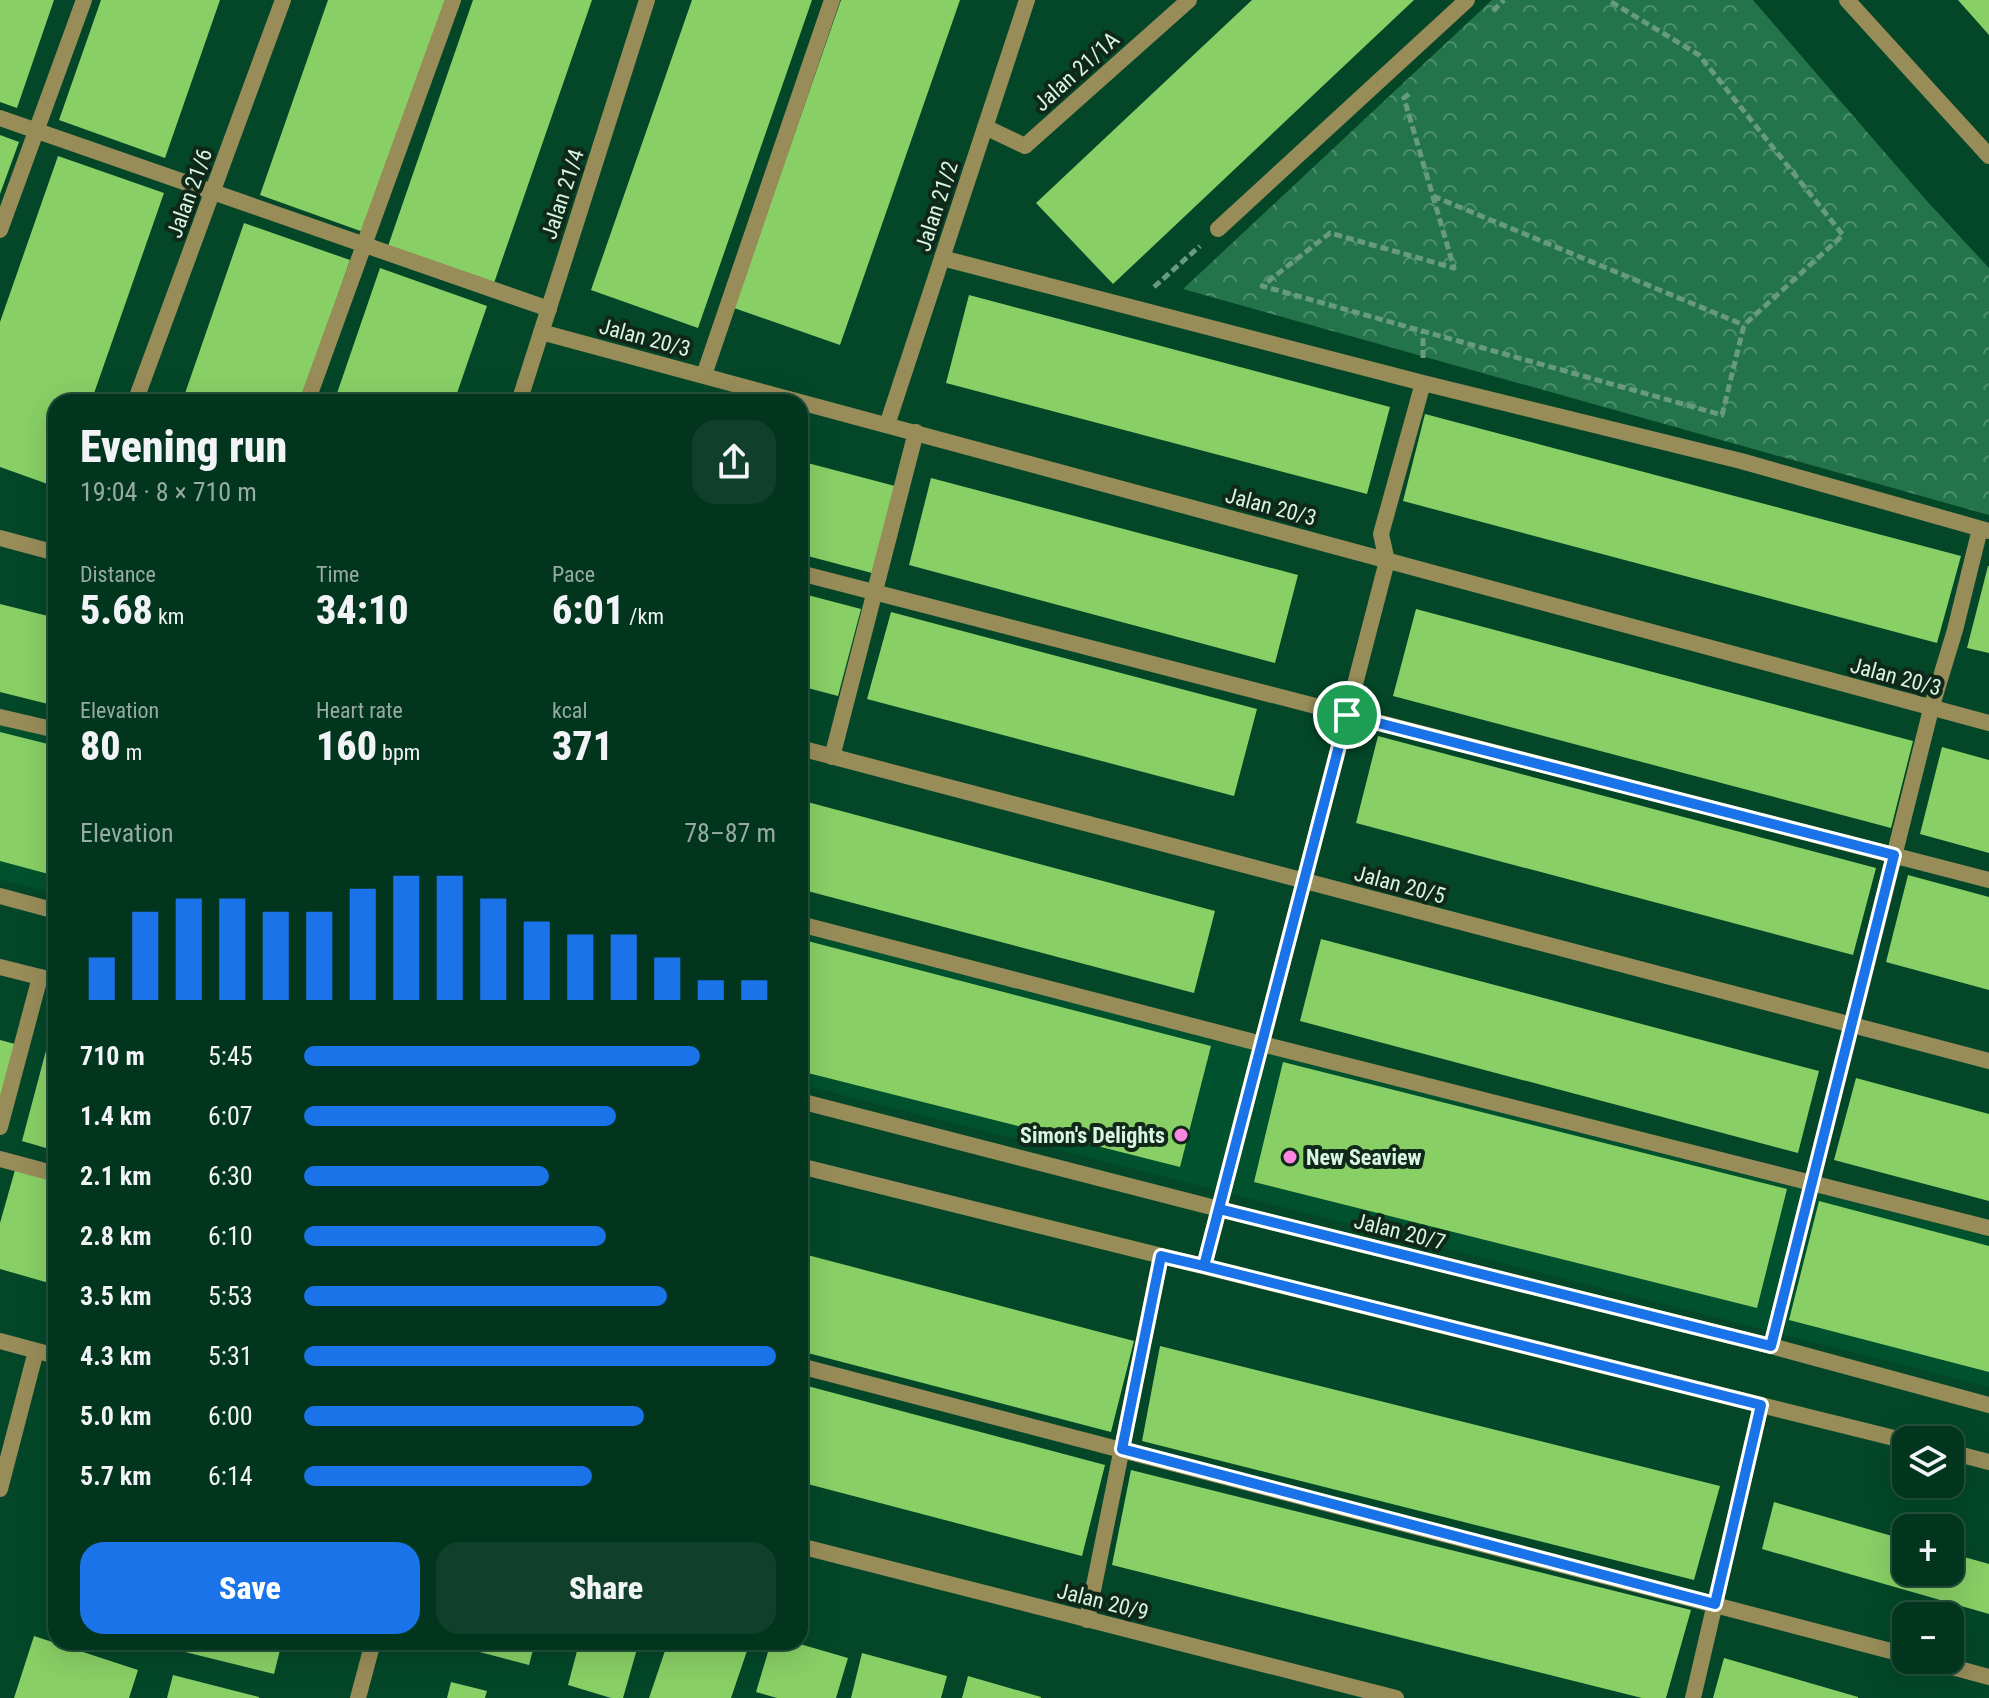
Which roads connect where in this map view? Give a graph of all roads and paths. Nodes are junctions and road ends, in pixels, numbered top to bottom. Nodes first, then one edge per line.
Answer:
1 (84, 0) edge
2 (283, 0) edge
3 (453, 0) edge
4 (647, 0) edge
5 (832, 0) edge
6 (1027, 0) edge
7 (1189, 0) edge
8 (1467, 0) edge
9 (1504, 0) edge
10 (1608, 0) edge
11 (1847, 0) edge
12 (1482, 22) dead end
13 (1415, 87) dead end
14 (0, 118) edge
15 (985, 127) junction
16 (36, 131) junction
17 (1989, 156) edge
18 (213, 192) junction
19 (1432, 195) junction
20 (1218, 229) joint
21 (0, 230) edge
22 (364, 245) junction
23 (942, 258) junction
24 (1133, 307) junction
25 (549, 309) junction
26 (1744, 325) junction
27 (541, 332) junction
28 (704, 375) junction
29 (1423, 383) junction
30 (138, 394) edge
31 (310, 394) edge
32 (522, 394) edge
33 (774, 394) edge
34 (808, 403) edge
35 (887, 425) junction
36 (916, 432) junction
37 (1985, 530) edge
38 (0, 538) edge
39 (48, 551) edge
40 (1387, 561) junction
41 (808, 575) edge
42 (874, 592) junction
43 (1931, 709) junction
44 (1347, 715) junction
45 (0, 717) edge
46 (1989, 723) edge
47 (48, 728) edge
48 (808, 750) edge
49 (832, 757) junction
50 (1894, 855) junction
51 (1989, 880) edge
52 (1303, 882) junction
53 (0, 896) edge
54 (48, 909) edge
55 (808, 926) edge
56 (0, 967) edge
57 (48, 979) edge
58 (1852, 1025) junction
59 (1262, 1044) junction
60 (1989, 1061) edge
61 (808, 1103) edge
62 (0, 1127) edge
63 (0, 1159) edge
64 (808, 1168) edge
65 (48, 1172) edge
66 (1812, 1183) junction
67 (1219, 1209) junction
68 (1989, 1228) edge
69 (1161, 1256) junction
70 (1204, 1266) junction
71 (0, 1341) edge
72 (1771, 1346) junction
73 (36, 1351) junction
74 (48, 1354) edge
75 (808, 1368) edge
76 (1761, 1405) junction
77 (1989, 1405) edge
78 (1892, 1438) edge
79 (1122, 1449) junction
80 (1964, 1456) edge
81 (1989, 1462) edge
82 (0, 1489) edge
83 (808, 1548) edge
84 (1715, 1604) junction
85 (1087, 1620) junction
86 (371, 1650) edge
87 (1892, 1651) edge
88 (1964, 1670) edge
89 (1989, 1677) edge
90 (358, 1698) edge
91 (1396, 1698) edge
92 (1693, 1698) edge

1 - 16 street
2 - 18 street, Jalan 21/6
3 - 22 street
4 - 25 street, Jalan 21/4
5 - 28 street
6 - 15 street, Jalan 21/2
7 - 15 street, Jalan 21/1A
8 - 20 street
9 - 12 path
10 - 26 path
11 - 17 street
13 - 19 path
14 - 16 street
15 - 23 street, Jalan 21/2
16 - 18 street
16 - 21 street
18 - 22 street
18 - 30 street, Jalan 21/6
19 - 26 path
19 - 26 path
20 - 24 path
22 - 25 street
22 - 31 street
23 - 24 street
23 - 35 street, Jalan 21/2
24 - 29 street
25 - 27 street, Jalan 21/4
27 - 28 street, Jalan 20/3
27 - 32 street, Jalan 21/4
28 - 33 street, Jalan 20/3
29 - 37 street
29 - 40 street
34 - 35 street, Jalan 20/3
35 - 36 street, Jalan 20/3
36 - 40 street, Jalan 20/3
36 - 42 street
37 - 43 street
38 - 39 street
40 - 43 street, Jalan 20/3
40 - 44 street
41 - 42 street
42 - 44 street
42 - 49 street
43 - 46 street, Jalan 20/3
43 - 50 street
44 - 50 street
44 - 52 street
45 - 47 street
48 - 49 street, Jalan 20/5
49 - 52 street, Jalan 20/5
50 - 51 street
50 - 58 street
52 - 58 street, Jalan 20/5
52 - 59 street
53 - 54 street
55 - 59 street
56 - 57 street
57 - 62 street
58 - 60 street, Jalan 20/5
58 - 66 street
59 - 66 street
59 - 67 street
61 - 67 street, Jalan 20/7
63 - 65 street
64 - 69 street
66 - 68 street
66 - 72 street
67 - 70 street
67 - 72 street, Jalan 20/7
69 - 70 street
69 - 79 street
70 - 76 street
71 - 73 street
72 - 77 street, Jalan 20/7
73 - 74 street
73 - 82 street
75 - 79 street
76 - 78 street
76 - 84 street
79 - 84 street
79 - 85 street
80 - 81 street
83 - 85 street, Jalan 20/9
84 - 87 street
84 - 92 street
85 - 91 street, Jalan 20/9
86 - 90 street
88 - 89 street

